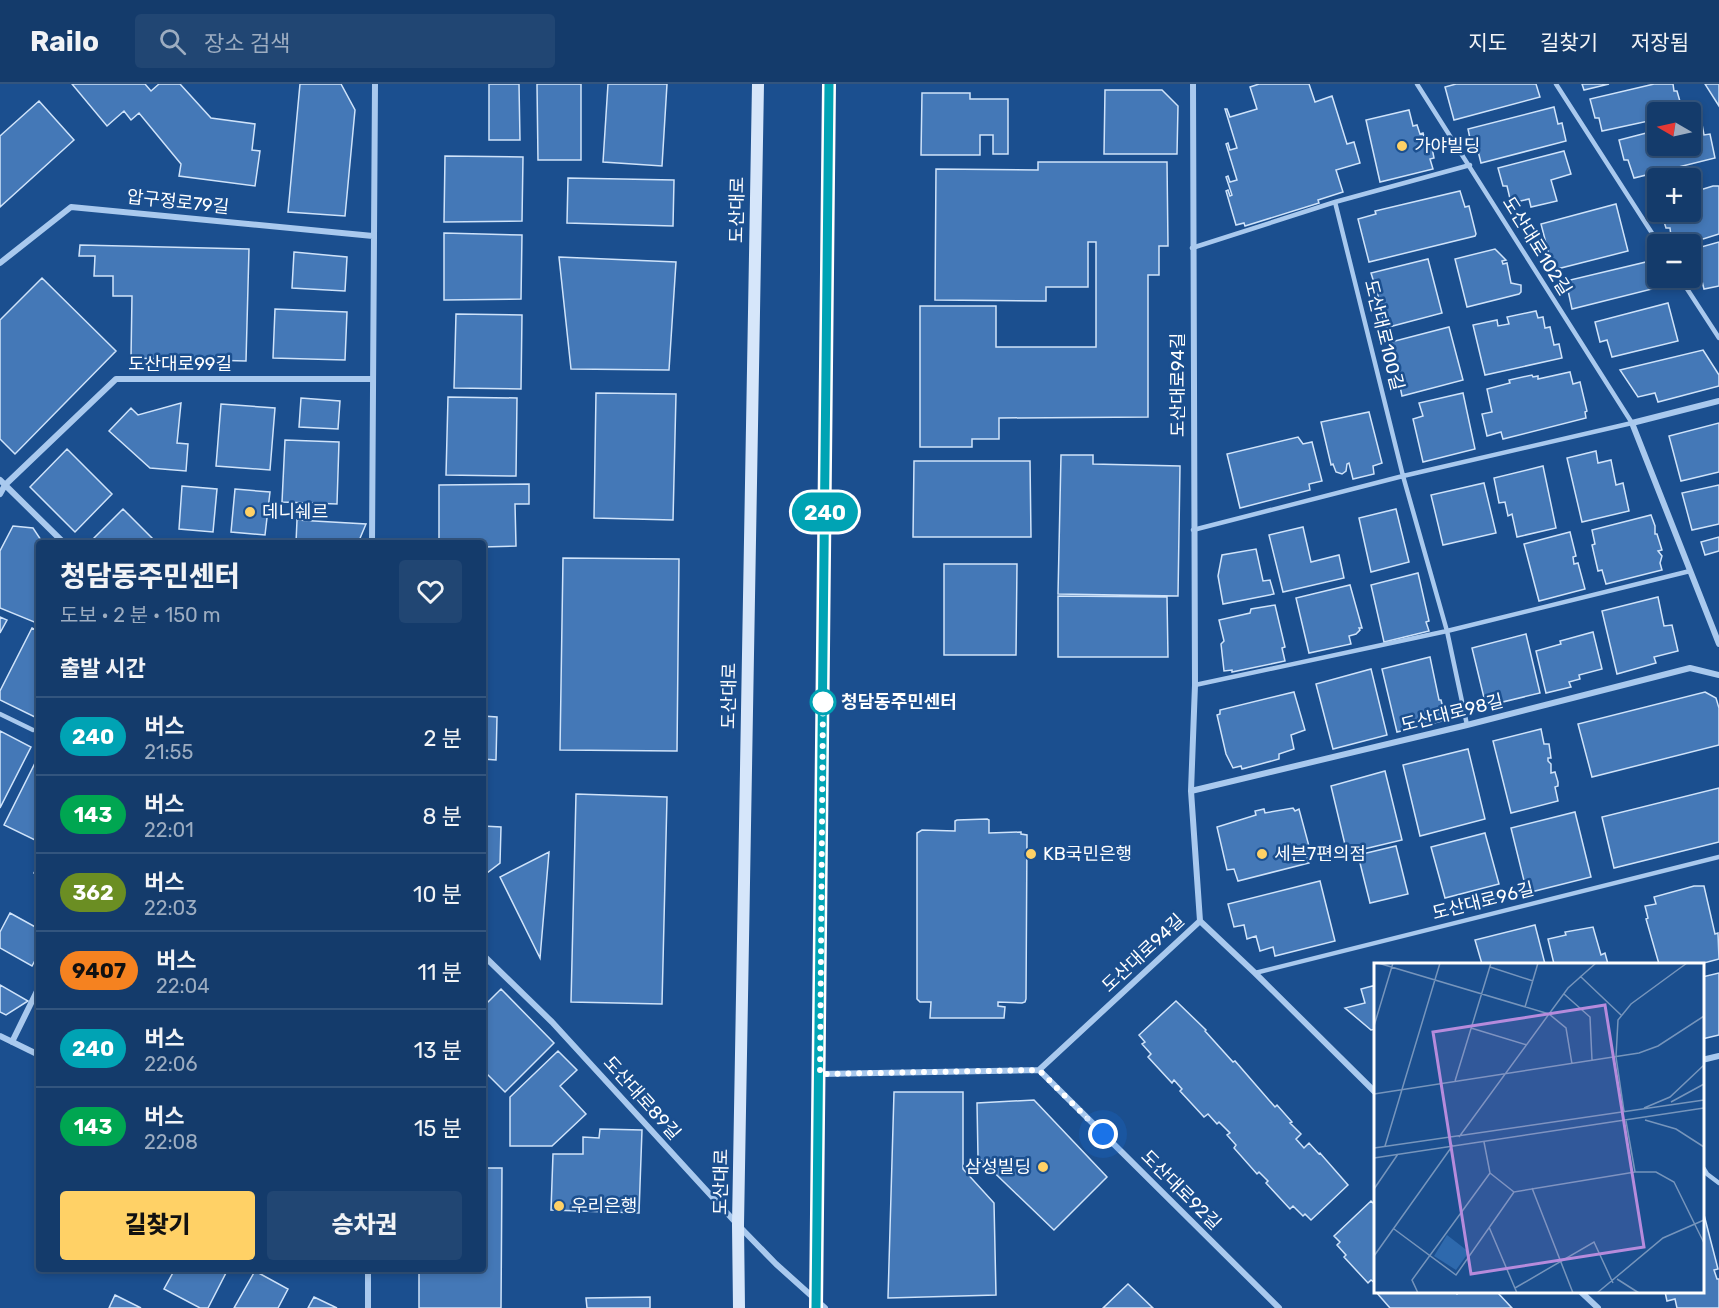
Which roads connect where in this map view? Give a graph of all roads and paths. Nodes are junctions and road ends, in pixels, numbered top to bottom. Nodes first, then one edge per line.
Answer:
1 (375, 84) edge
2 (758, 84) edge
3 (829, 84) edge
4 (1193, 84) edge
5 (1417, 84) edge
6 (1556, 84) edge
7 (1470, 165) junction
8 (1335, 202) junction
9 (1653, 234) edge
10 (373, 236) junction
11 (1192, 248) junction
12 (0, 263) edge
13 (1686, 288) edge
14 (1719, 338) edge
15 (373, 379) junction
16 (1719, 401) edge
17 (1632, 423) junction
18 (1403, 476) junction
19 (2, 482) edge
20 (0, 494) edge
21 (1193, 530) junction
22 (61, 540) edge
23 (372, 540) edge
24 (1690, 571) junction
25 (1447, 631) junction
26 (1719, 644) edge
27 (1719, 675) edge
28 (1195, 686) junction
29 (0, 714) edge
30 (1467, 725) junction
31 (33, 730) dead end
32 (1191, 791) junction
33 (1719, 857) edge
34 (1200, 921) junction
35 (486, 958) edge
36 (1255, 973) junction
37 (36, 993) edge
38 (0, 1036) edge
39 (12, 1042) junction
40 (36, 1054) edge
41 (1719, 1056) edge
42 (1704, 1060) edge
43 (1039, 1070) junction
44 (820, 1074) junction
45 (1374, 1091) edge
46 (1704, 1169) edge
47 (1719, 1183) edge
48 (738, 1225) junction
49 (368, 1272) edge
50 (1582, 1293) edge
51 (819, 1305) edge
52 (368, 1308) edge
53 (739, 1308) edge
54 (1279, 1308) edge
55 (1598, 1308) edge

1 - 10 street
2 - 48 main road, 도산대로
3 - 44 main road
4 - 11 street, 도산대로94길
5 - 7 lane, 도산대로102길
6 - 9 lane
7 - 8 lane
7 - 17 lane, 도산대로102길
8 - 11 lane
8 - 18 lane, 도산대로100길
10 - 12 street, 압구정로79길
10 - 15 street
11 - 21 street, 도산대로94길
13 - 14 lane
15 - 19 street, 도산대로99길
15 - 23 street
16 - 17 street
17 - 18 lane
17 - 24 street
18 - 21 lane
18 - 25 lane, 도산대로100길
19 - 20 street, 도산대로99길
19 - 22 street
21 - 28 street, 도산대로94길
24 - 25 lane
24 - 26 street
25 - 28 lane
25 - 30 lane, 도산대로100길
27 - 30 street, 도산대로98길
28 - 32 street, 도산대로94길
29 - 31 lane
30 - 32 street, 도산대로98길
32 - 34 street, 도산대로94길
33 - 36 lane, 도산대로96길
34 - 36 street
34 - 43 street, 도산대로94길
35 - 48 street, 도산대로89길
36 - 45 street
37 - 39 street
38 - 39 street
39 - 40 street
41 - 42 street
43 - 44 street
43 - 54 street, 도산대로92길
44 - 51 main road
46 - 47 lane
48 - 51 street, 도산대로89길
48 - 53 main road, 도산대로
49 - 52 street
50 - 55 street

